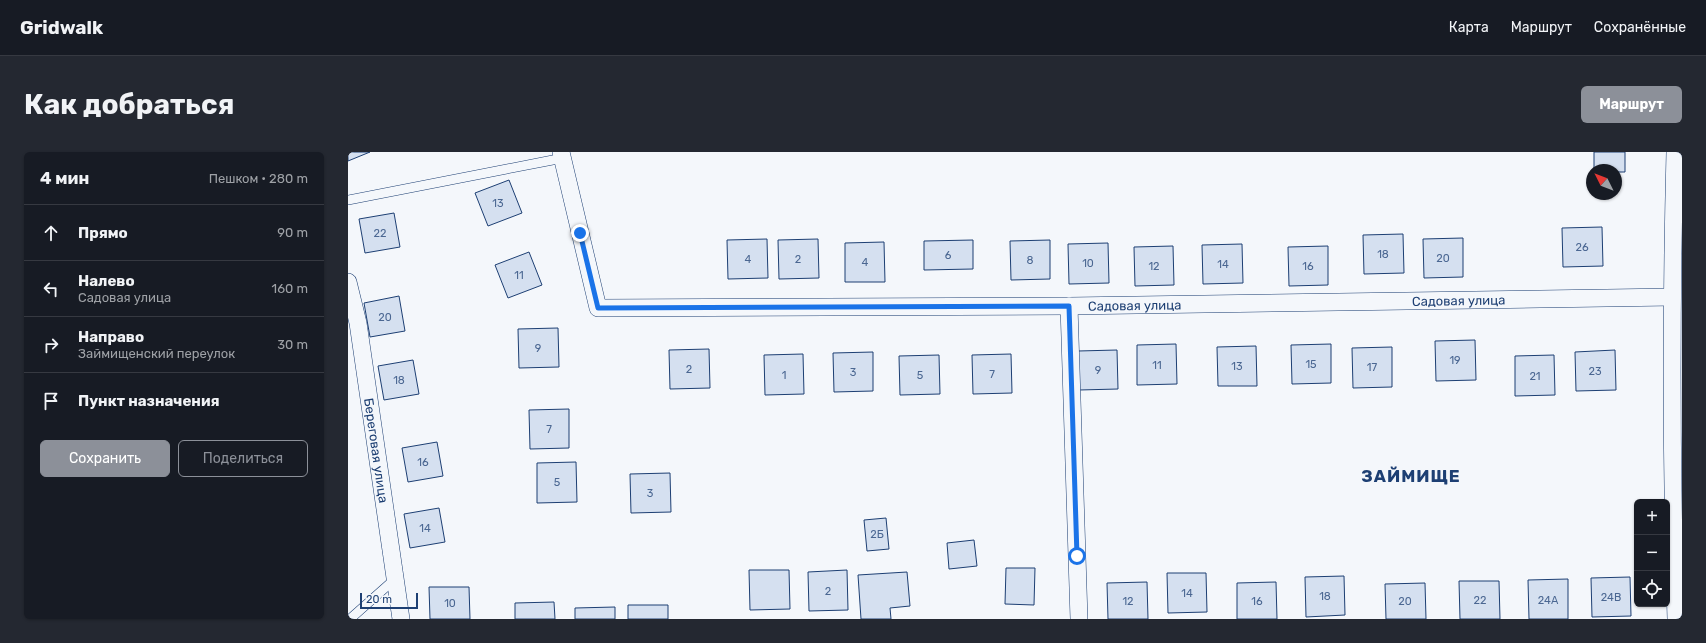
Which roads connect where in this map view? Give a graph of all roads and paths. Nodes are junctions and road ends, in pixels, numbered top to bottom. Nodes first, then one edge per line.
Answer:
1 (1675, 152) edge
2 (562, 155) edge
3 (348, 200) edge
4 (348, 282) edge
5 (1677, 302) edge
6 (1069, 306) junction
7 (395, 579) junction
8 (350, 619) edge
9 (401, 619) edge
10 (1079, 619) edge
11 (1676, 619) edge

1 - 5 street
2 - 3 lane
2 - 6 street, Садовая улица
4 - 7 street, Береговая улица
5 - 6 street, Садовая улица
5 - 11 street
6 - 10 street
7 - 8 lane
7 - 9 street, Береговая улица

